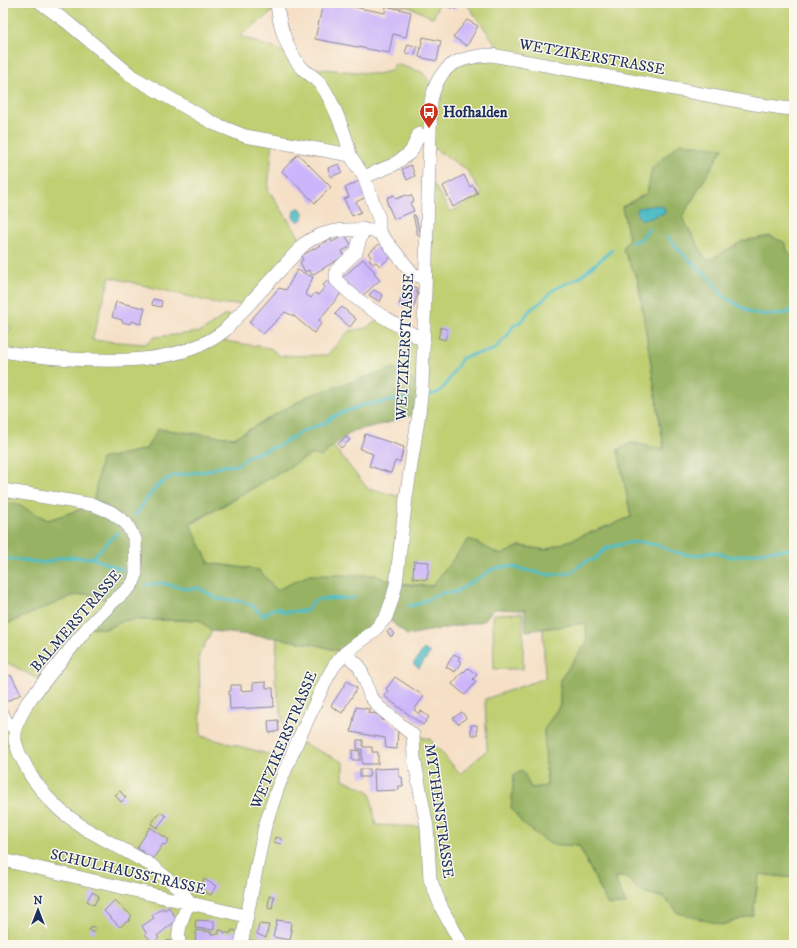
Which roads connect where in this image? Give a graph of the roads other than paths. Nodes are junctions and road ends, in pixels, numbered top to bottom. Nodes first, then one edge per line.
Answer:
1 (41, 3) edge
2 (277, 3) edge
3 (794, 109) edge
4 (419, 134) dead end
5 (350, 155) junction
6 (364, 177) junction
7 (363, 230) junction
8 (379, 232) junction
9 (425, 278) junction
10 (423, 340) junction
11 (3, 351) edge
12 (3, 490) edge
13 (345, 653) junction
14 (3, 715) edge
15 (14, 728) junction
16 (3, 860) edge
17 (189, 902) junction
18 (246, 916) junction
19 (180, 945) edge
20 (241, 945) edge
21 (462, 945) edge

1 - 5 street
2 - 5 street
3 - 9 street, WETZIKERSTRASSE
4 - 6 street
5 - 6 street
6 - 8 street
7 - 8 street
7 - 10 street
7 - 11 street
8 - 9 street
9 - 10 street, WETZIKERSTRASSE
10 - 13 street, WETZIKERSTRASSE
12 - 15 street, BALMERSTRASSE
13 - 18 street, WETZIKERSTRASSE
13 - 21 street, MYTHENSTRASSE
14 - 15 street
15 - 17 street
16 - 17 street, SCHULHAUSSTRASSE
17 - 18 street, SCHULHAUSSTRASSE
17 - 19 street
18 - 20 street, WETZIKERSTRASSE

